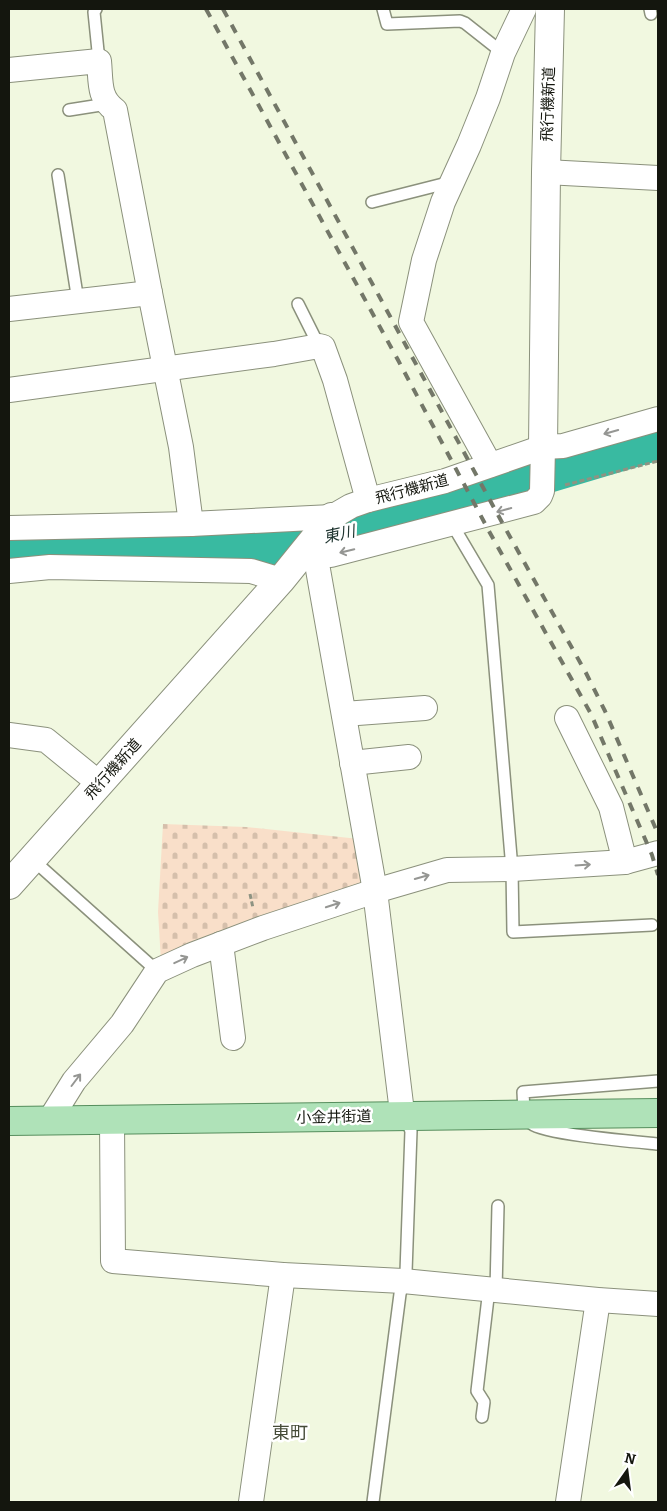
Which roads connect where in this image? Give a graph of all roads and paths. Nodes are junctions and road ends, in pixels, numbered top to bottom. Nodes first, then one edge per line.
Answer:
1 (96, 9) edge
2 (383, 9) edge
3 (524, 9) edge
4 (550, 9) edge
5 (504, 53) junction
6 (99, 61) junction
7 (9, 70) edge
8 (107, 104) junction
9 (69, 110) dead end
10 (546, 172) junction
11 (58, 175) dead end
12 (658, 178) edge
13 (452, 181) junction
14 (372, 202) dead end
15 (150, 293) junction
16 (78, 300) junction
17 (298, 304) dead end
18 (9, 309) edge
19 (319, 346) junction
20 (165, 369) junction
21 (9, 390) edge
22 (658, 419) edge
23 (543, 452) junction
24 (658, 461) edge
25 (490, 465) junction
26 (543, 489) junction
27 (368, 500) junction
28 (330, 520) junction
29 (191, 524) junction
30 (452, 524) junction
31 (9, 528) edge
32 (306, 550) junction
33 (9, 571) edge
34 (280, 580) junction
35 (425, 708) dead end
36 (344, 714) junction
37 (567, 718) dead end
38 (9, 735) edge
39 (409, 757) dead end
40 (352, 763) junction
41 (100, 784) junction
42 (658, 853) edge
43 (32, 859) junction
44 (625, 862) junction
45 (512, 869) junction
46 (9, 885) edge
47 (375, 891) junction
48 (652, 925) dead end
49 (221, 944) junction
50 (157, 971) junction
51 (233, 1038) dead end
52 (658, 1081) edge
53 (658, 1113) edge
54 (524, 1115) junction
55 (406, 1117) junction
56 (112, 1120) junction
57 (9, 1121) edge
58 (49, 1121) junction
59 (658, 1144) edge
60 (498, 1206) dead end
61 (283, 1275) junction
62 (403, 1281) junction
63 (492, 1290) junction
64 (598, 1300) junction
65 (658, 1304) edge
66 (482, 1417) dead end
67 (251, 1502) edge
68 (372, 1502) edge
69 (568, 1502) edge

1 - 6 lane
2 - 5 lane
3 - 5 street
4 - 10 street, 飛行機新道
5 - 13 street
6 - 7 street
6 - 8 street
8 - 9 lane
8 - 15 street
10 - 12 street
10 - 23 street, 飛行機新道
11 - 16 lane
13 - 14 lane
13 - 25 street
15 - 16 street
15 - 20 street
16 - 18 street
17 - 19 lane
19 - 20 street
19 - 27 street
20 - 21 street
20 - 29 street
22 -> 23 street
23 - 25 street, 飛行機新道
23 - 26 street
24 - 26 path
25 - 27 street, 飛行機新道
26 -> 30 street
27 - 28 street, 飛行機新道
28 - 29 street
28 - 32 street, 飛行機新道
29 - 31 street
30 -> 32 street
30 - 45 lane
32 - 34 street, 飛行機新道
32 - 36 street
33 - 34 street
34 - 41 street, 飛行機新道
35 - 36 street
36 - 40 street
37 - 44 street
38 - 41 street
39 - 40 street
40 - 47 street
41 - 43 street, 飛行機新道
42 - 44 street
43 - 46 street, 飛行機新道
43 - 50 lane
45 -> 44 street
47 -> 45 street
45 - 48 lane
49 -> 47 street
47 - 55 street
50 -> 49 street
49 - 51 street
58 -> 50 street
52 - 54 lane
53 - 54 main road, 小金井街道
54 - 55 main road, 小金井街道
54 - 59 lane
55 - 56 main road, 小金井街道
55 - 62 lane
56 - 58 main road, 小金井街道
56 - 61 street
57 - 58 main road, 小金井街道
60 - 63 lane
61 - 62 street
61 - 67 street
62 - 63 street
62 - 68 lane
63 - 64 street
63 - 66 lane
64 - 65 street
64 - 69 street

